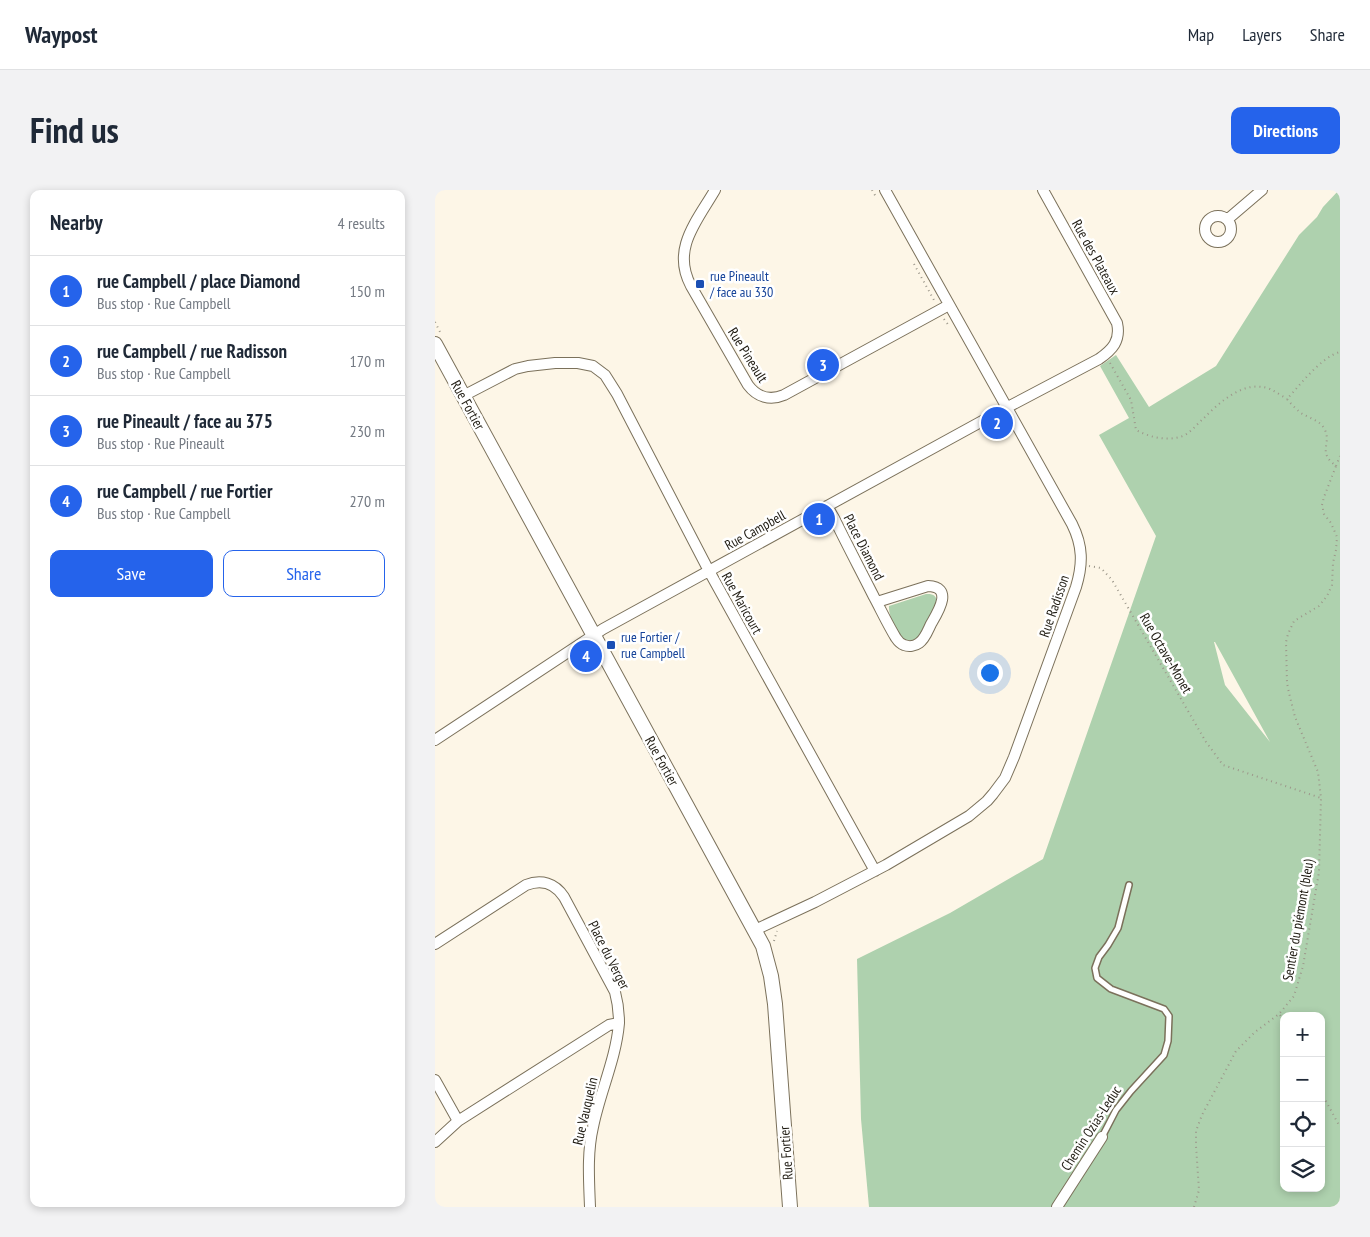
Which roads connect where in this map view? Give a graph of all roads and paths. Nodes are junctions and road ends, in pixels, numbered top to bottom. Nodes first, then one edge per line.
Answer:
1 (715, 190) edge
2 (873, 190) edge
3 (885, 190) edge
4 (1043, 190) edge
5 (1262, 190) edge
6 (878, 200) dead end
7 (1228, 220) dead end
8 (911, 259) dead end
9 (935, 302) dead end
10 (949, 305) junction
11 (1117, 338) joint
12 (435, 344) edge
13 (1340, 352) edge
14 (1110, 362) dead end
15 (463, 396) junction
16 (1287, 399) junction
17 (1006, 408) junction
18 (1340, 456) edge
19 (1336, 466) junction
20 (827, 506) junction
21 (1082, 564) junction
22 (709, 570) junction
23 (877, 602) junction
24 (593, 635) junction
25 (435, 740) edge
26 (1321, 798) junction
27 (875, 871) junction
28 (1129, 885) dead end
29 (781, 928) dead end
30 (755, 930) junction
31 (435, 944) edge
32 (774, 946) dead end
33 (1279, 1014) joint
34 (619, 1023) junction
35 (435, 1080) edge
36 (1325, 1099) edge
37 (458, 1121) junction
38 (1340, 1127) edge
39 (1101, 1137) joint
40 (435, 1142) edge
41 (590, 1207) edge
42 (789, 1207) edge
43 (1057, 1207) edge
44 (1194, 1207) edge

1 - 10 street, Rue Pineault
2 - 6 path
3 - 10 street, Rue Radisson
4 - 11 street, Rue des Plateaux
5 - 7 street
8 - 9 path
10 - 17 street, Rue Radisson
11 - 17 street, Rue Campbell
12 - 15 street, Rue Fortier
13 - 16 path
14 - 16 path
15 - 22 street, Rue Maricourt
15 - 24 street, Rue Fortier
16 - 19 path
17 - 20 street, Rue Campbell
17 - 21 street, Rue Radisson
18 - 19 path, Sentier du piémont (bleu)
19 - 26 path, Sentier du piémont (bleu)
20 - 22 street, Rue Campbell
20 - 23 street, Place Diamond
21 - 26 path, Rue Octave-Monet
21 - 27 street, Rue Radisson
22 - 24 street, Rue Campbell
22 - 27 street, Rue Maricourt
23 - 23 street, Place Diamond
24 - 25 street, Rue Campbell
24 - 30 street, Rue Fortier
26 - 33 path, Sentier du piémont (bleu)
27 - 30 street, Rue Radisson
28 - 39 lane, Chemin Ozias-Leduc
29 - 32 path
30 - 42 street, Rue Fortier
31 - 34 street, Place du Verger
33 - 44 path, Sentier du piémont (bleu)
34 - 37 street
34 - 41 street, Rue Vauquelin
35 - 37 street
36 - 38 path
37 - 40 street
39 - 43 street, Chemin Ozias-Leduc

